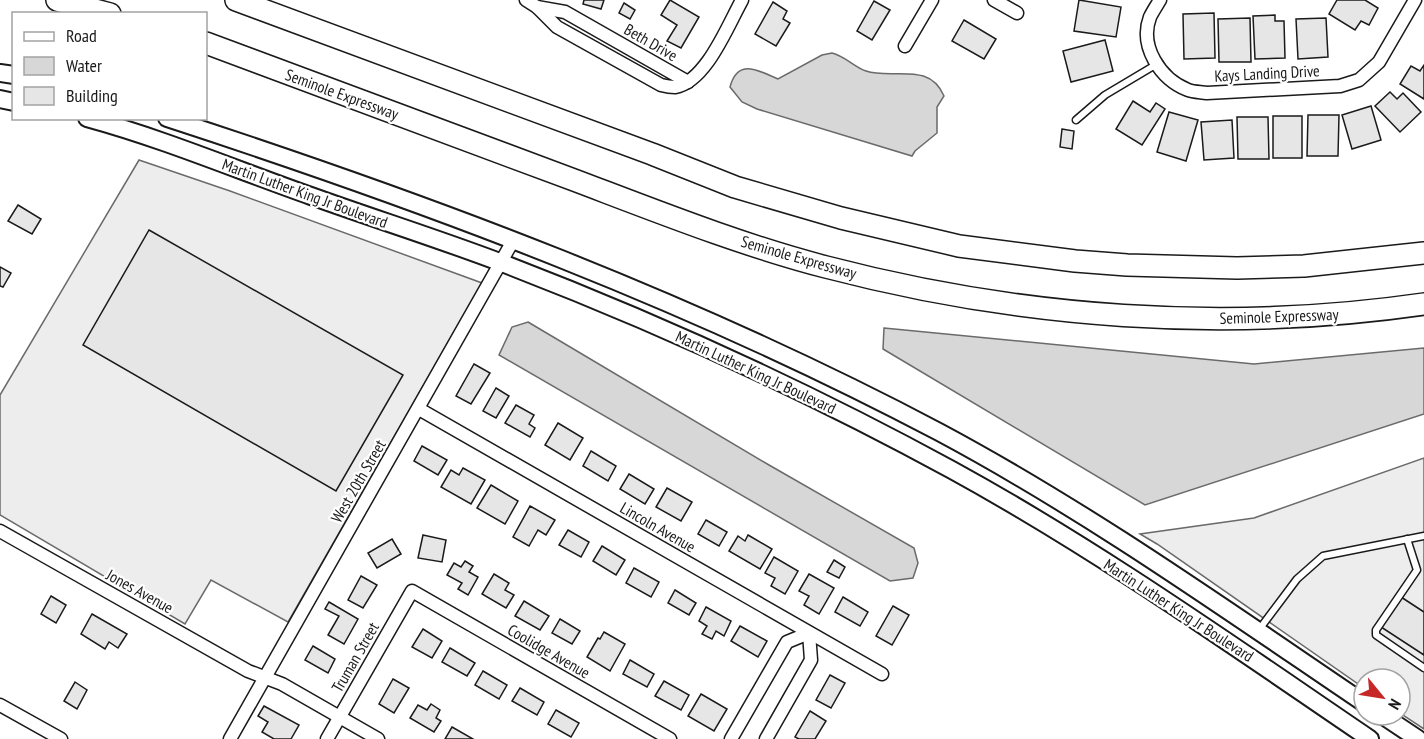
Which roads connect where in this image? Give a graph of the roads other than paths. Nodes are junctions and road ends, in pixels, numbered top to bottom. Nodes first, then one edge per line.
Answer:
1 (57, 0) edge
2 (92, 0) edge
3 (742, 0) edge
4 (932, 0) edge
5 (994, 0) edge
6 (1160, 0) edge
7 (1415, 0) edge
8 (238, 1) edge
9 (535, 2) edge
10 (102, 12) edge
11 (122, 12) edge
12 (1017, 13) dead end
13 (207, 43) edge
14 (905, 46) dead end
15 (1157, 64) junction
16 (93, 120) edge
17 (173, 120) edge
18 (1076, 120) dead end
19 (215, 134) junction
20 (177, 146) junction
21 (513, 239) junction
22 (1424, 254) edge
23 (502, 263) junction
24 (1424, 304) edge
25 (418, 409) junction
26 (0, 531) edge
27 (1424, 536) edge
28 (1407, 539) junction
29 (1417, 570) junction
30 (1424, 575) edge
31 (412, 591) joint
32 (1258, 632) junction
33 (809, 633) junction
34 (1243, 652) junction
35 (1424, 668) edge
36 (882, 674) dead end
37 (265, 677) junction
38 (1352, 695) edge
39 (0, 705) edge
40 (339, 717) junction
41 (1400, 727) edge
42 (61, 739) edge
43 (230, 739) edge
44 (327, 739) edge
45 (378, 739) edge
46 (670, 739) edge
47 (731, 739) edge
48 (766, 739) edge
49 (1370, 739) edge
50 (1418, 739) edge

1 - 10 highway
2 - 11 highway
3 - 9 street, Beth Drive
4 - 14 street
5 - 12 street
6 - 15 street, Kays Landing Drive
7 - 15 street, Kays Landing Drive
8 - 22 highway
13 - 24 highway, Seminole Expressway
15 - 18 lane
16 - 20 main road, Martin Luther King Jr Boulevard
17 - 19 main road, Martin Luther King Jr Boulevard
19 - 20 main road
19 - 21 main road, Martin Luther King Jr Boulevard
20 - 23 main road, Martin Luther King Jr Boulevard
21 - 23 street, West 20th Street
21 - 32 main road, Martin Luther King Jr Boulevard
23 - 25 street, West 20th Street
23 - 34 main road, Martin Luther King Jr Boulevard
25 - 33 street, Lincoln Avenue
25 - 37 street, West 20th Street
26 - 37 street, Jones Avenue
27 - 28 lane
28 - 29 lane
28 - 32 lane
29 - 30 lane
29 - 35 lane
31 - 40 street, Truman Street
31 - 46 street, Coolidge Avenue
32 - 34 main road
32 - 38 main road, Martin Luther King Jr Boulevard
33 - 36 street, Lincoln Avenue
33 - 47 street
33 - 48 street
34 - 49 main road, Martin Luther King Jr Boulevard
37 - 40 street, Jones Avenue
37 - 43 street, West 20th Street
39 - 42 street
40 - 44 street, Truman Street
40 - 45 street, Jones Avenue
41 - 50 main road

